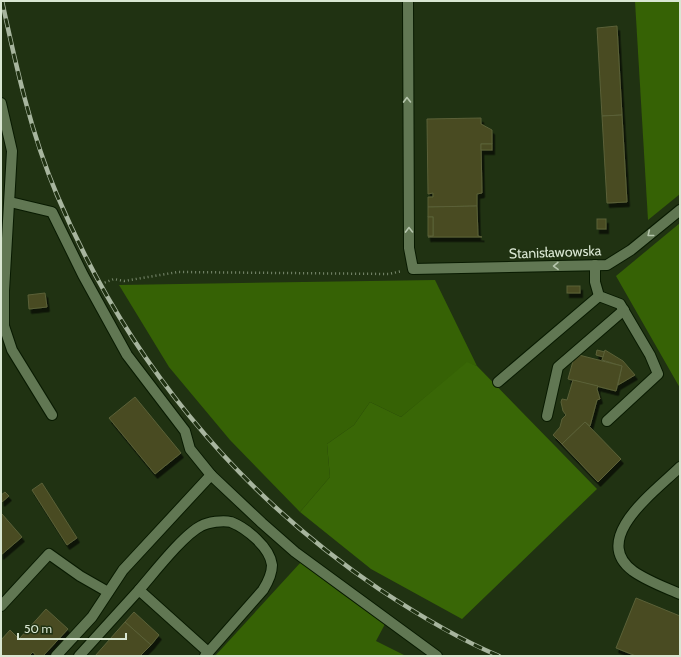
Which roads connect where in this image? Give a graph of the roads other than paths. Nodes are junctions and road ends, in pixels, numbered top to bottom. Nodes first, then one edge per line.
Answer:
1 (408, 1) edge
2 (1, 103) edge
3 (10, 202) junction
4 (680, 210) edge
5 (5, 221) edge
6 (595, 265) junction
7 (598, 296) junction
8 (624, 310) junction
9 (498, 382) dead end
10 (52, 416) dead end
11 (547, 416) dead end
12 (606, 421) dead end
13 (680, 467) edge
14 (211, 475) junction
15 (139, 590) junction
16 (108, 592) junction
17 (680, 594) edge
18 (1, 606) edge
19 (206, 654) edge
20 (56, 656) edge
21 (79, 656) edge
22 (437, 656) edge

6 -> 1 street, Stanisławowska
2 - 3 street
3 - 5 street
3 - 14 street
4 -> 6 street, Stanisławowska
5 - 10 street
6 - 7 street
7 - 8 street
7 - 9 street
8 - 11 street
8 - 12 street
13 - 17 street
14 - 16 street
14 - 22 street
15 - 19 street
15 - 19 street
15 - 21 street
16 - 18 street
16 - 20 street

